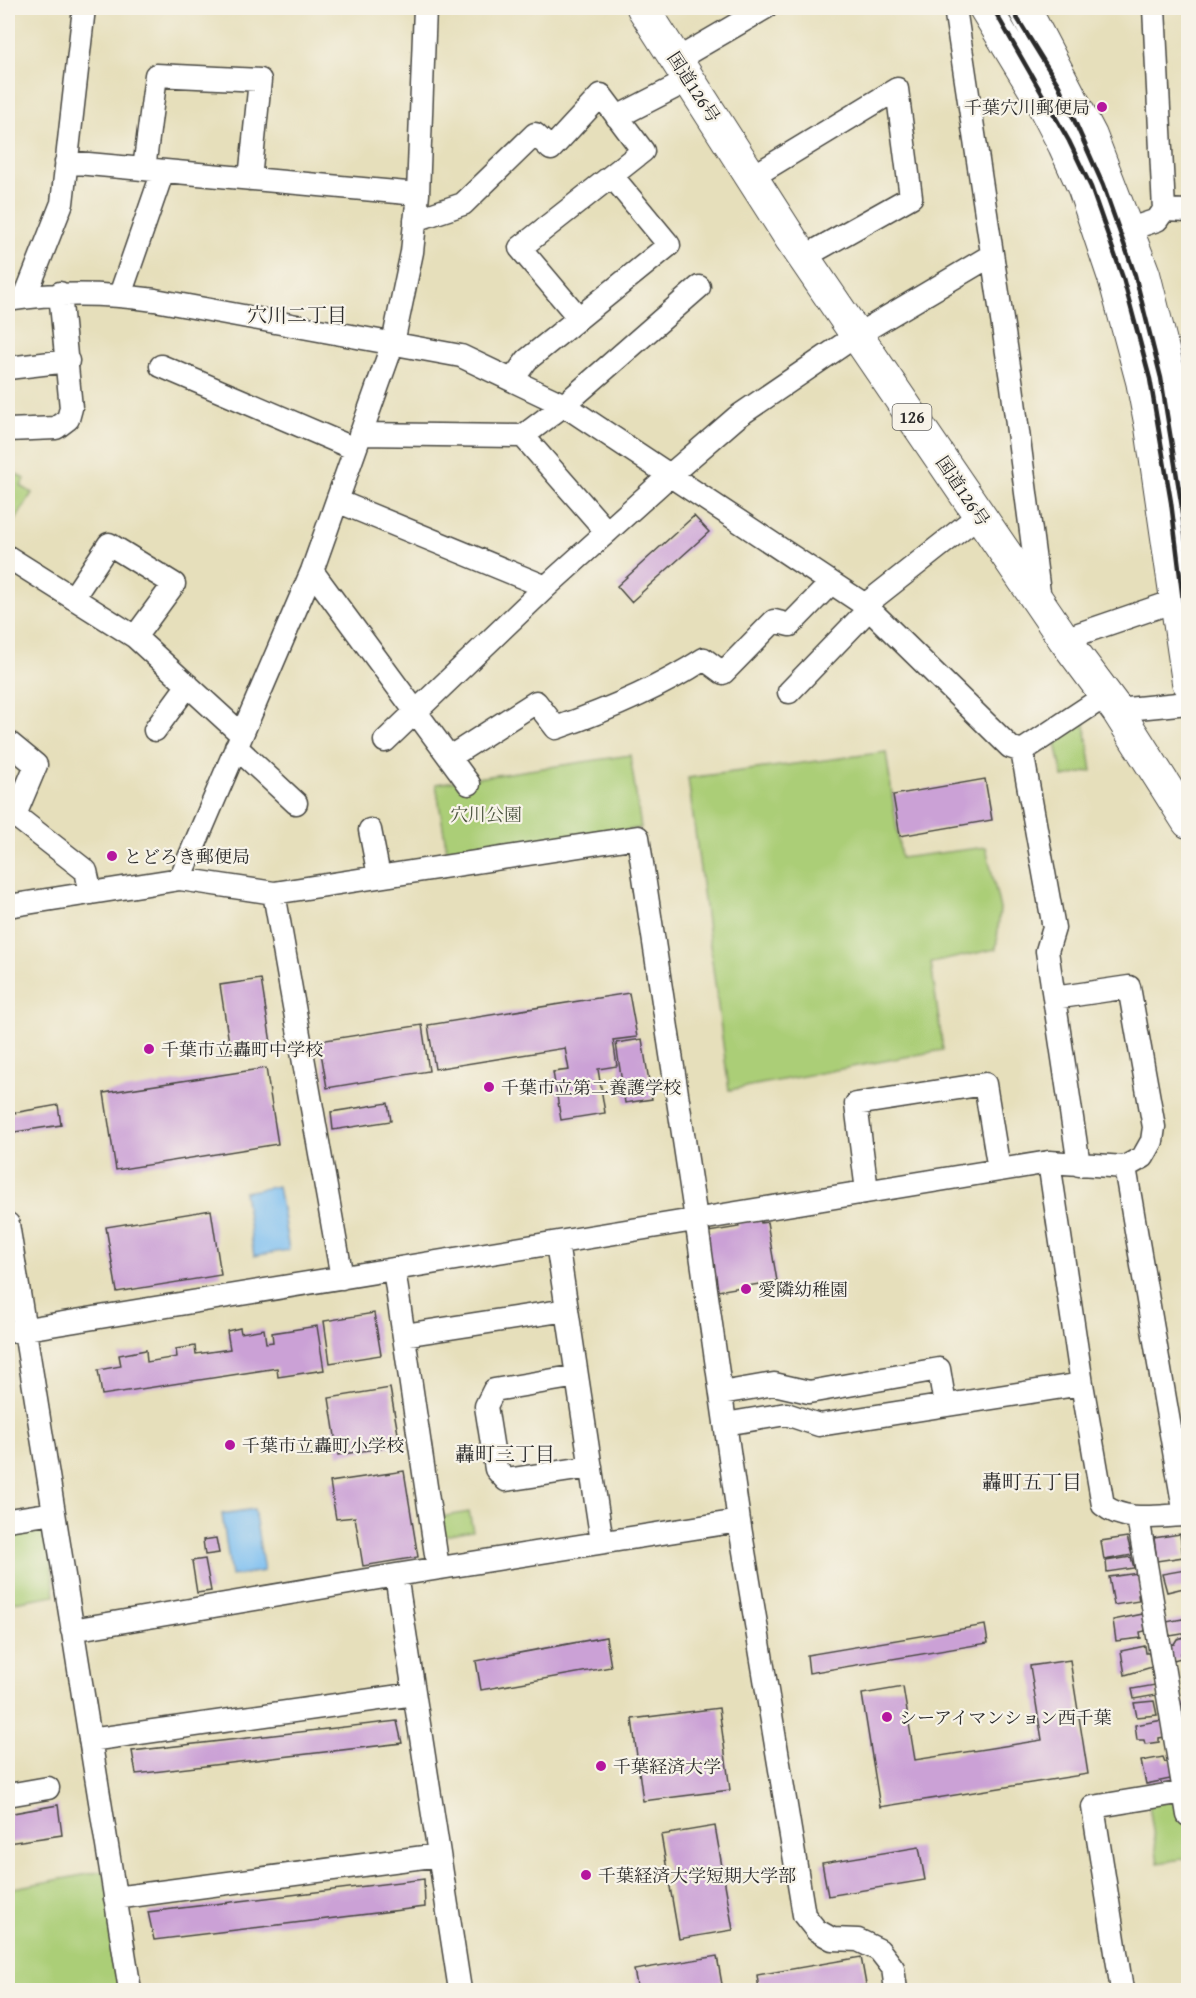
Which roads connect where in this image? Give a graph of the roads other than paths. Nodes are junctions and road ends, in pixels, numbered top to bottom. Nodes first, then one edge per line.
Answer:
1 (84, 8) edge
2 (426, 8) edge
3 (765, 8) edge
4 (955, 8) edge
5 (985, 8) edge
6 (1024, 8) edge
7 (1154, 8) edge
8 (654, 11) edge
9 (682, 70) junction
10 (617, 117) junction
11 (66, 162) junction
12 (154, 170) junction
13 (612, 176) junction
14 (752, 177) junction
15 (250, 179) junction
16 (418, 194) junction
17 (1164, 210) junction
18 (1188, 211) edge
19 (415, 220) junction
20 (1128, 230) junction
21 (992, 255) junction
22 (804, 257) junction
23 (699, 287) dead end
24 (60, 293) junction
25 (120, 295) junction
26 (16, 298) edge
27 (579, 318) junction
28 (857, 335) junction
29 (393, 343) junction
30 (68, 361) junction
31 (161, 366) dead end
32 (8, 368) edge
33 (512, 380) junction
34 (564, 405) junction
35 (8, 430) edge
36 (523, 436) junction
37 (358, 441) junction
38 (669, 476) junction
39 (1188, 494) edge
40 (337, 501) junction
41 (979, 515) junction
42 (607, 532) junction
43 (8, 557) edge
44 (312, 571) junction
45 (831, 583) junction
46 (546, 587) junction
47 (73, 598) junction
48 (1175, 601) junction
49 (1040, 604) junction
50 (867, 607) junction
51 (135, 637) junction
52 (1064, 639) junction
53 (1188, 682) edge
54 (188, 685) junction
55 (789, 692) dead end
56 (1111, 703) junction
57 (1188, 703) edge
58 (416, 711) junction
59 (155, 730) dead end
60 (238, 740) junction
61 (385, 741) dead end
62 (8, 742) edge
63 (1022, 751) junction
64 (450, 757) junction
65 (469, 784) dead end
66 (296, 803) dead end
67 (11, 813) edge
68 (1188, 822) edge
69 (370, 830) dead end
70 (379, 876) junction
71 (180, 879) junction
72 (91, 893) junction
73 (274, 893) junction
74 (8, 906) edge
75 (1054, 998) junction
76 (1049, 1162) junction
77 (1079, 1165) junction
78 (1125, 1167) junction
79 (999, 1170) junction
80 (867, 1191) junction
81 (696, 1219) junction
82 (8, 1224) edge
83 (557, 1243) junction
84 (394, 1269) junction
85 (342, 1278) junction
86 (567, 1310) junction
87 (16, 1330) edge
88 (404, 1335) junction
89 (577, 1376) junction
90 (1082, 1384) junction
91 (721, 1393) junction
92 (945, 1405) junction
93 (725, 1424) junction
94 (591, 1467) junction
95 (54, 1513) junction
96 (1186, 1515) edge
97 (1138, 1517) junction
98 (8, 1520) edge
99 (739, 1521) junction
100 (602, 1542) junction
101 (438, 1568) junction
102 (396, 1575) junction
103 (72, 1630) junction
104 (414, 1695) junction
105 (90, 1740) junction
106 (48, 1788) dead end
107 (8, 1795) edge
108 (1186, 1804) edge
109 (439, 1855) junction
110 (115, 1898) junction
111 (130, 1990) edge
112 (460, 1990) edge
113 (896, 1990) edge
114 (1122, 1990) edge

1 - 11 street
2 - 16 street
3 - 9 street
4 - 21 street
5 - 48 highway
6 - 20 highway
7 - 17 street
8 - 9 highway, 国道126号 / 126
9 - 10 street
9 - 14 highway, 国道126号 / 126
10 - 13 street
10 - 19 street
11 - 12 street
11 - 26 street
12 - 15 street
12 - 15 street
12 - 25 street
13 - 27 street
13 - 27 street
14 - 22 highway, 国道126号 / 126
14 - 22 street
15 - 16 street
16 - 19 street
17 - 18 street
17 - 20 street
19 - 29 street
20 - 39 highway
21 - 28 street
21 - 49 street
22 - 28 highway, 国道126号 / 126
23 - 34 street
24 - 25 street
24 - 26 street
24 - 30 street
25 - 29 street
27 - 33 street
28 - 38 street
28 - 41 highway, 国道126号 / 126
29 - 33 street
29 - 37 street
30 - 32 street
30 - 35 street
31 - 37 street
33 - 34 street
34 - 36 street
34 - 38 street
36 - 37 street
36 - 42 street
37 - 40 street
38 - 42 street
38 - 45 street
40 - 44 street
40 - 46 street
41 - 49 highway, 国道126号 / 126
41 - 50 street
42 - 46 street
43 - 47 street
44 - 58 street
44 - 60 street
45 - 50 street
45 - 64 street
46 - 58 street
47 - 51 street
47 - 51 street
48 - 52 street
48 - 53 highway
49 - 52 highway, 国道126号 / 126
50 - 55 street
50 - 63 street
51 - 54 street
52 - 56 highway, 国道126号 / 126
54 - 59 street
54 - 60 street
56 - 57 street
56 - 63 street
56 - 68 highway, 国道126号 / 126
58 - 61 street
58 - 64 street
60 - 66 street
60 - 71 street
62 - 67 street
63 - 75 street
64 - 65 street
67 - 72 street
69 - 70 street
70 - 73 street
70 - 81 street
71 - 72 street
71 - 73 street
72 - 74 street
73 - 85 street
75 - 77 street
75 - 78 street
76 - 77 street
76 - 79 street
76 - 90 street
77 - 78 street
78 - 96 street
79 - 80 street
79 - 80 street
80 - 81 street
81 - 83 street
81 - 91 street
82 - 87 street
83 - 84 street
83 - 86 street
84 - 85 street
84 - 88 street
85 - 87 street
86 - 88 street
86 - 89 street
87 - 95 street
88 - 101 street
89 - 94 street
89 - 94 street
90 - 92 street
90 - 97 street
91 - 92 street
91 - 93 street
92 - 93 street
93 - 99 street
94 - 100 street
95 - 98 street
95 - 103 street
96 - 97 street
97 - 108 street
99 - 100 street
99 - 113 street
100 - 101 street
101 - 102 street
102 - 103 street
102 - 104 street
103 - 105 street
104 - 105 street
104 - 109 street
105 - 110 street
106 - 107 street
108 - 114 street
109 - 110 street
109 - 112 street
110 - 111 street

